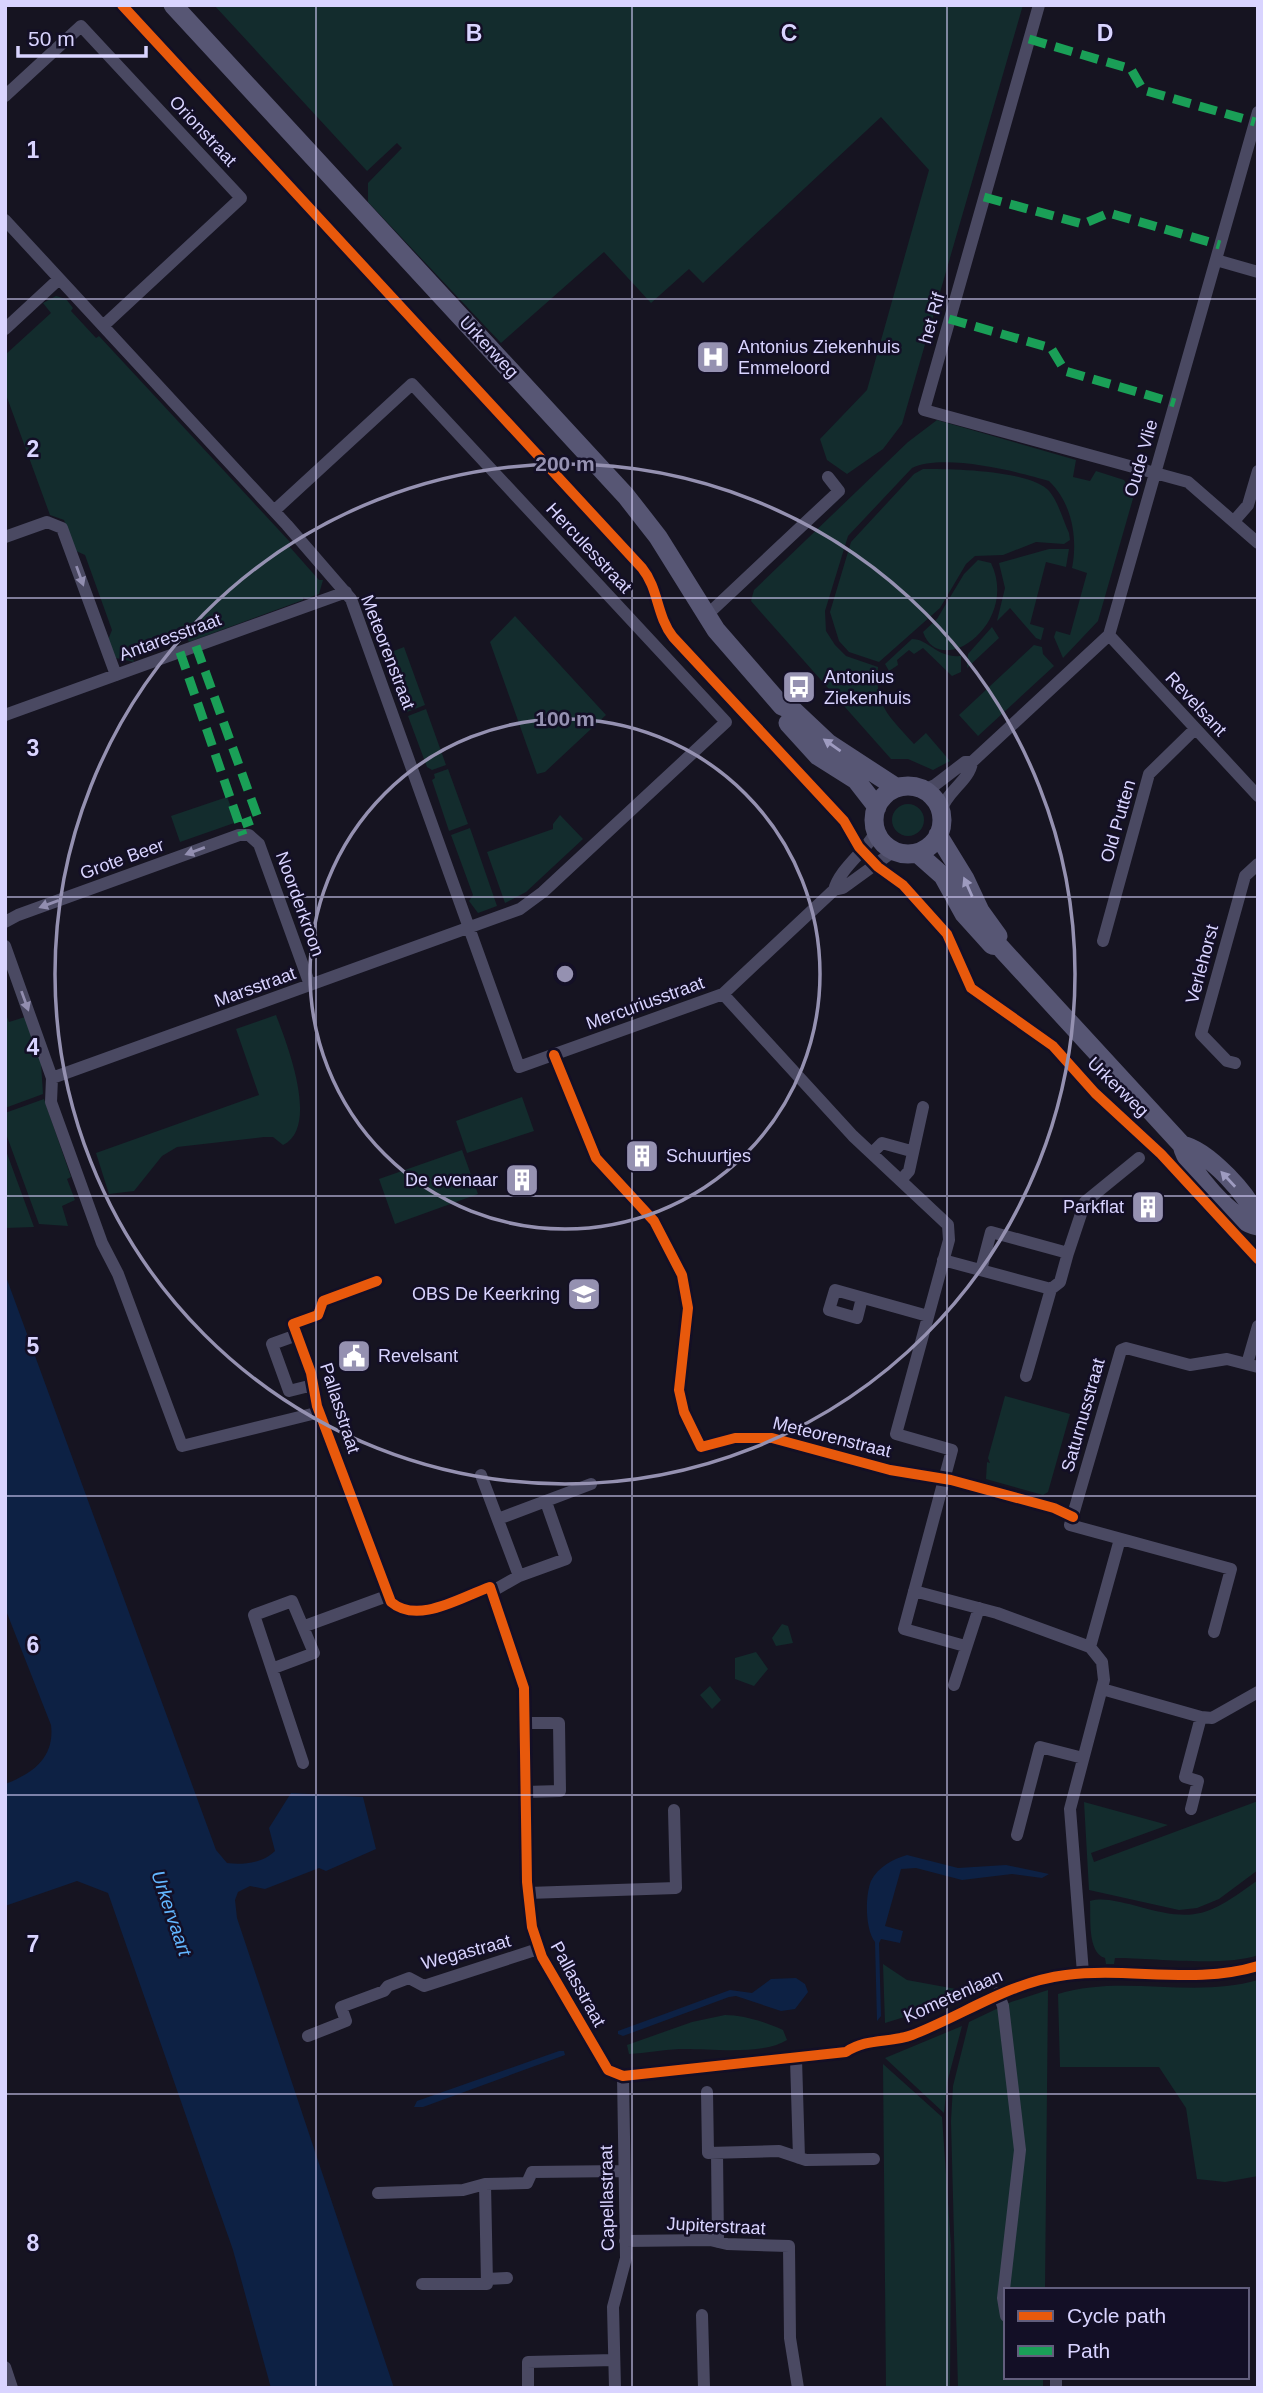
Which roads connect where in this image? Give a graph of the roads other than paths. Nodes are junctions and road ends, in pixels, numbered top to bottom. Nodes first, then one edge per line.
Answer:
1 (173, 5) edge
2 (1038, 5) edge
3 (5, 96) edge
4 (1258, 112) edge
5 (5, 220) edge
6 (1216, 260) junction
7 (1258, 272) edge
8 (59, 279) junction
9 (103, 326) junction
10 (5, 329) edge
11 (1258, 471) edge
12 (1154, 474) junction
13 (828, 477) dead end
14 (274, 511) junction
15 (1234, 521) junction
16 (5, 537) edge
17 (1258, 543) edge
18 (346, 592) junction
19 (707, 615) junction
20 (1109, 635) junction
21 (116, 675) junction
22 (782, 706) junction
23 (5, 715) edge
24 (1195, 729) junction
25 (972, 762) junction
26 (897, 788) junction
27 (923, 790) junction
28 (1258, 796) edge
29 (877, 807) junction
30 (941, 811) junction
31 (876, 832) junction
32 (938, 835) junction
33 (253, 837) joint
34 (894, 851) junction
35 (917, 853) junction
36 (1258, 863) edge
37 (834, 890) junction
38 (5, 922) edge
39 (469, 929) junction
40 (1102, 941) dead end
41 (5, 946) edge
42 (999, 946) junction
43 (310, 985) junction
44 (723, 994) junction
45 (554, 1055) joint
46 (1236, 1063) dead end
47 (52, 1078) junction
48 (923, 1107) dead end
49 (911, 1151) junction
50 (872, 1153) junction
51 (1139, 1158) dead end
52 (901, 1180) junction
53 (1258, 1224) edge
54 (1068, 1253) junction
55 (943, 1259) junction
56 (981, 1270) junction
57 (377, 1281) dead end
58 (1051, 1289) junction
59 (862, 1298) dead end
60 (928, 1316) junction
61 (1258, 1326) edge
62 (297, 1335) junction
63 (1252, 1366) edge
64 (1026, 1376) dead end
65 (313, 1385) junction
66 (320, 1412) junction
67 (481, 1475) dead end
68 (591, 1485) dead end
69 (546, 1502) junction
70 (498, 1519) junction
71 (1120, 1539) junction
72 (519, 1576) junction
73 (914, 1591) junction
74 (491, 1592) junction
75 (387, 1596) junction
76 (979, 1608) junction
77 (305, 1626) junction
78 (1214, 1632) dead end
79 (965, 1646) junction
80 (1090, 1647) junction
81 (274, 1668) junction
82 (954, 1685) dead end
83 (1102, 1689) junction
84 (1258, 1692) edge
85 (1202, 1717) junction
86 (524, 1723) junction
87 (1083, 1758) junction
88 (303, 1763) dead end
89 (525, 1792) junction
90 (1191, 1809) dead end
91 (674, 1810) dead end
92 (1017, 1835) dead end
93 (528, 1893) junction
94 (538, 1949) junction
95 (1258, 1966) edge
96 (1083, 1973) junction
97 (998, 1993) junction
98 (308, 2036) dead end
99 (796, 2059) junction
100 (623, 2076) junction
101 (707, 2092) dead end
102 (718, 2153) junction
103 (799, 2158) junction
104 (874, 2159) dead end
105 (624, 2171) junction
106 (485, 2184) junction
107 (378, 2193) dead end
108 (625, 2241) junction
109 (718, 2242) junction
110 (507, 2278) dead end
111 (487, 2279) junction
112 (422, 2284) dead end
113 (1004, 2288) edge
114 (702, 2315) dead end
115 (614, 2360) junction
116 (5, 2367) edge
117 (12, 2388) edge
118 (528, 2388) edge
119 (615, 2388) edge
120 (704, 2388) edge
121 (798, 2388) edge

1 - 19 main road, Urkerweg
2 - 12 street, het Rif
3 - 9 street, Orionstraat
4 - 6 street, Oude Vlie
5 - 8 street, Meteorenstraat
6 - 7 street
6 - 12 street, Oude Vlie
8 - 9 street, Meteorenstraat
8 - 10 street
9 - 14 street, Meteorenstraat
11 - 15 street
12 - 15 street
12 - 20 street, Oude Vlie
13 - 19 street
14 - 18 street, Meteorenstraat
14 - 39 street, Herculesstraat
15 - 17 street
16 -> 21 street
18 - 21 street, Antaresstraat
18 - 39 street, Meteorenstraat
19 - 22 main road, Urkerweg
20 - 24 street, Revelsant
20 - 25 street
21 - 23 street, Antaresstraat
26 -> 22 main road, Urkerweg
22 - 29 main road, Urkerweg
24 - 28 street, Revelsant
24 - 40 street, Old Putten
25 - 27 street
25 - 30 street
26 - 27 main road
26 - 29 main road
27 - 30 main road
29 - 31 main road
30 - 32 main road
31 - 34 main road
31 - 37 street, Mercuriusstraat
32 - 35 main road
42 -> 32 main road, Urkerweg
33 -> 38 street, Grote Beer
33 - 43 street, Noorderkroon
34 - 35 main road
34 - 37 street, Mercuriusstraat
35 - 42 main road, Urkerweg
36 - 46 street, Verlehorst
37 - 44 street, Mercuriusstraat
39 - 43 street, Marsstraat
39 - 45 street, Meteorenstraat
41 -> 47 street
42 - 53 main road, Urkerweg
43 - 47 street, Marsstraat
44 - 45 street, Mercuriusstraat
44 - 50 street
47 - 66 street, Pallasstraat
48 - 49 street
49 - 50 street
49 - 52 street
50 - 52 street
51 - 54 street
52 - 55 street
54 - 56 street
54 - 58 street
55 - 56 street
55 - 60 street
56 - 58 street
57 - 62 street, Pallasstraat
58 - 64 street
59 - 60 street
60 - 73 street
61 - 63 street, Saturnusstraat
62 - 65 street, Pallasstraat
62 - 65 street, Pallasstraat
63 - 71 street, Saturnusstraat
65 - 66 street, Pallasstraat
66 - 75 street, Pallasstraat
67 - 70 street
68 - 69 street
69 - 70 street
69 - 72 street
70 - 72 street
71 - 78 street, Saturnusstraat
71 - 80 street
72 - 74 street
73 - 76 street
73 - 79 street
74 - 75 street
74 - 86 street, Pallasstraat
75 - 77 street
76 - 79 street
76 - 80 street
77 - 81 street
77 - 81 street
79 - 82 street
80 - 83 street
81 - 88 street
83 - 85 street
83 - 87 street
84 - 85 street
85 - 90 street
86 - 89 street, Pallasstraat
86 - 89 street
87 - 92 street
87 - 96 street
89 - 93 street, Pallasstraat
91 - 93 street
93 - 94 street, Pallasstraat
94 - 98 street, Wegastraat
94 - 100 street, Pallasstraat
95 - 96 street, Kometenlaan
96 - 97 street, Kometenlaan
97 - 99 street, Kometenlaan
97 - 113 street
99 - 100 street, Kometenlaan
99 - 103 street
100 - 105 street, Capellastraat
101 - 102 street
102 - 103 street
102 - 109 street
103 - 104 street
105 - 106 street
105 - 108 street, Capellastraat
106 - 107 street
106 - 111 street
108 - 109 street, Jupiterstraat
108 - 115 street, Capellastraat
109 - 121 street, Jupiterstraat
110 - 111 street
111 - 112 street
114 - 120 street
115 - 118 street
115 - 119 street, Capellastraat
116 - 117 street

